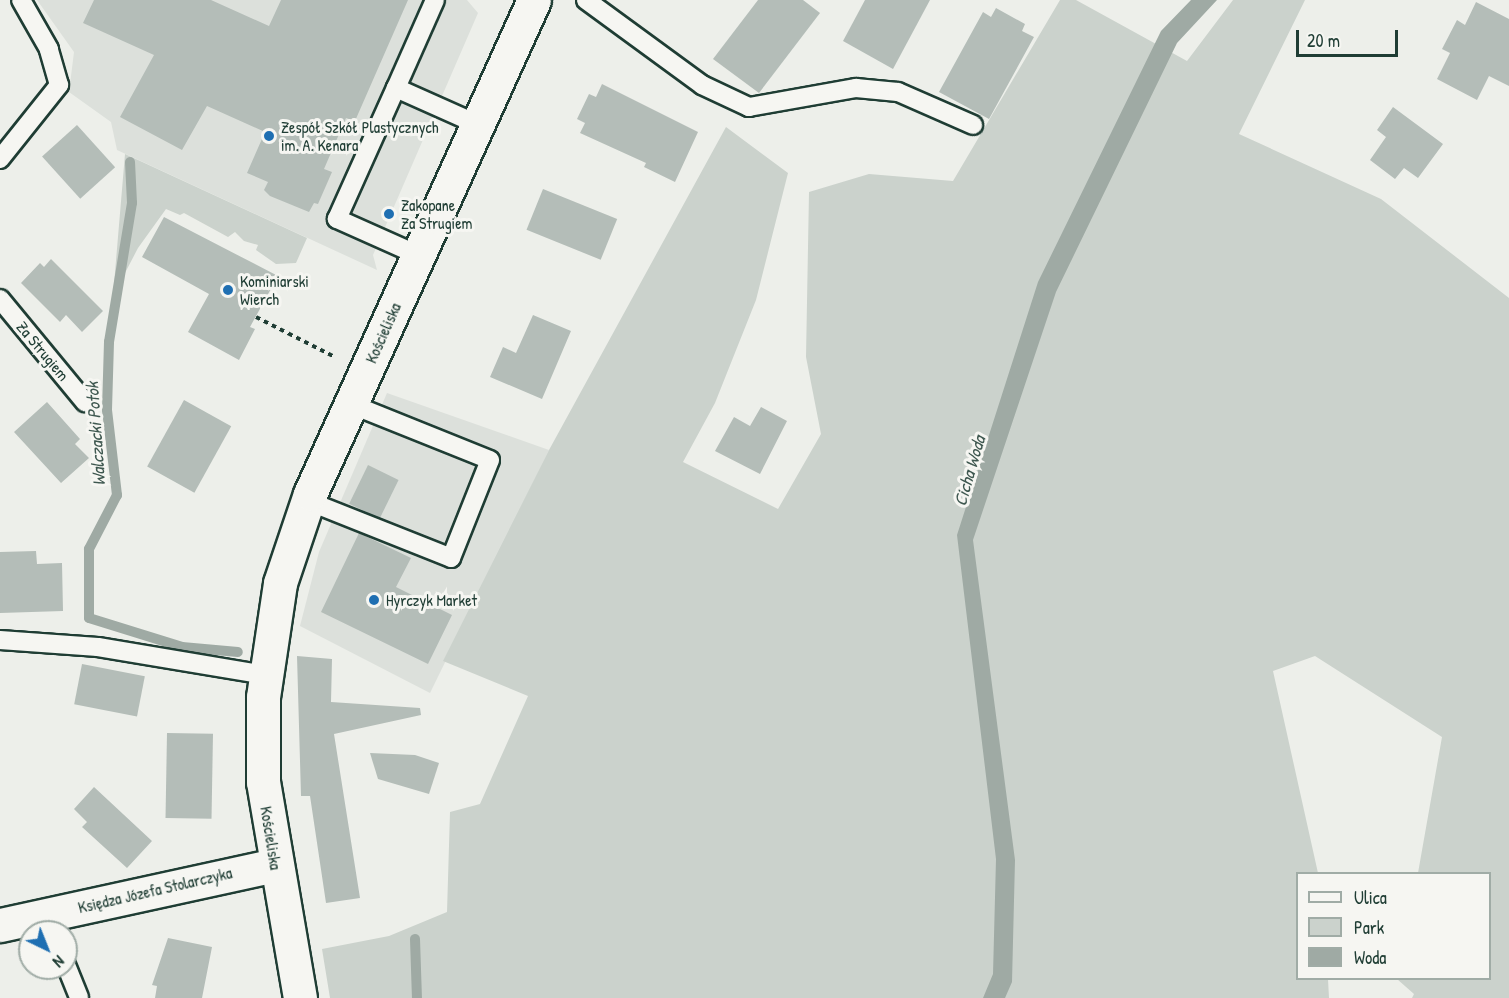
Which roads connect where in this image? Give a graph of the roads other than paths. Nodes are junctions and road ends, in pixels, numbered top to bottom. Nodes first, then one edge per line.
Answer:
1 (21, 0) edge
2 (435, 0) edge
3 (534, 0) edge
4 (586, 0) edge
5 (396, 88) junction
6 (477, 124) junction
7 (973, 125) dead end
8 (0, 159) edge
9 (418, 255) junction
10 (0, 300) edge
11 (85, 402) dead end
12 (351, 404) junction
13 (308, 501) junction
14 (0, 640) edge
15 (265, 675) junction
16 (275, 866) junction
17 (64, 920) edge
18 (18, 924) edge
19 (0, 925) edge
20 (72, 980) edge
21 (79, 998) edge
22 (300, 998) edge

1 - 8 lane
2 - 5 lane
3 - 6 main road, Kościeliska
4 - 7 lane
5 - 6 lane
5 - 9 lane
6 - 9 main road, Kościeliska
9 - 12 main road, Kościeliska
10 - 11 lane, Za Strugiem
12 - 13 main road, Kościeliska
12 - 13 lane
13 - 15 main road, Kościeliska
14 - 15 lane
15 - 16 main road, Kościeliska
16 - 17 main road, Księdza Józefa Stolarczyka
16 - 22 main road, Kościeliska
18 - 19 main road, Księdza Józefa Stolarczyka
20 - 21 lane

